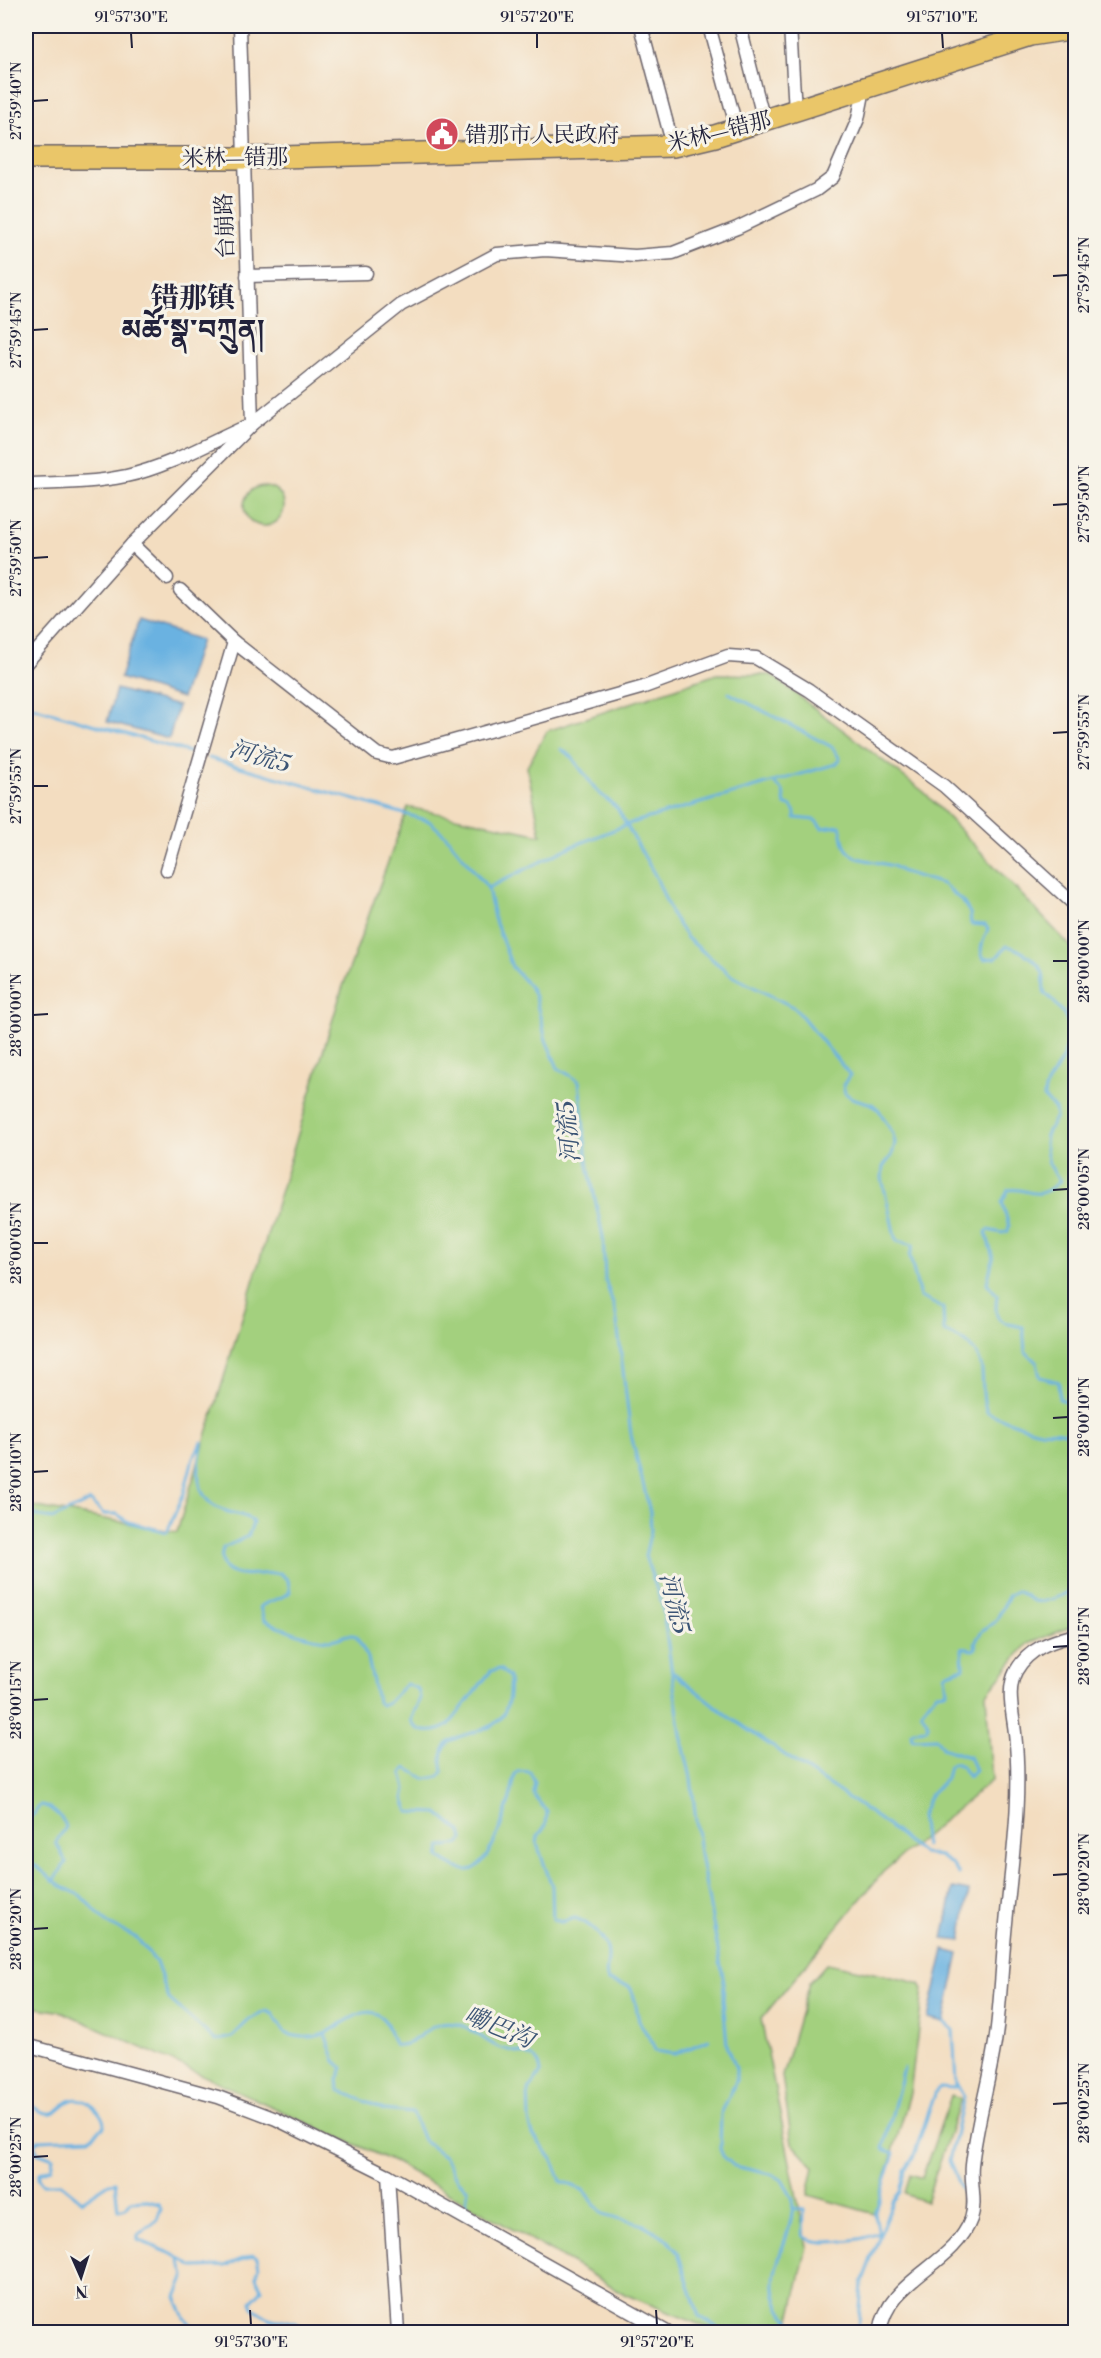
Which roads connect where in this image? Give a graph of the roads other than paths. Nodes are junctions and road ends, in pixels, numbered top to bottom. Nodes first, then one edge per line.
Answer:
1 (240, 26) edge
2 (641, 26) edge
3 (709, 26) edge
4 (740, 26) edge
5 (790, 26) edge
6 (1076, 28) edge
7 (864, 89) junction
8 (795, 111) junction
9 (764, 121) junction
10 (737, 129) junction
11 (673, 146) junction
12 (26, 158) edge
13 (243, 158) junction
14 (366, 273) dead end
15 (247, 276) junction
16 (252, 424) junction
17 (26, 484) edge
18 (132, 544) junction
19 (167, 578) dead end
20 (180, 590) dead end
21 (234, 642) junction
22 (26, 663) edge
23 (167, 870) dead end
24 (1076, 906) edge
25 (1076, 1635) edge
26 (26, 2045) edge
27 (388, 2175) junction
28 (398, 2332) edge
29 (667, 2332) edge
30 (880, 2332) edge

1 - 13 street, 台崩路
2 - 11 street
3 - 10 street
4 - 9 street
5 - 8 street
6 - 7 highway, 米林—错那
7 - 8 highway, 米林—错那
7 - 16 street
8 - 9 highway, 米林—错那
9 - 10 highway, 米林—错那
10 - 11 highway, 米林—错那
11 - 13 highway, 米林—错那
12 - 13 highway, 米林—错那
13 - 15 street, 台崩路
14 - 15 street
15 - 16 street, 台崩路
16 - 17 street
16 - 18 street
18 - 19 street
18 - 22 street
20 - 21 street
21 - 23 street
21 - 24 street
25 - 30 street
26 - 27 street
27 - 28 street
27 - 29 street

